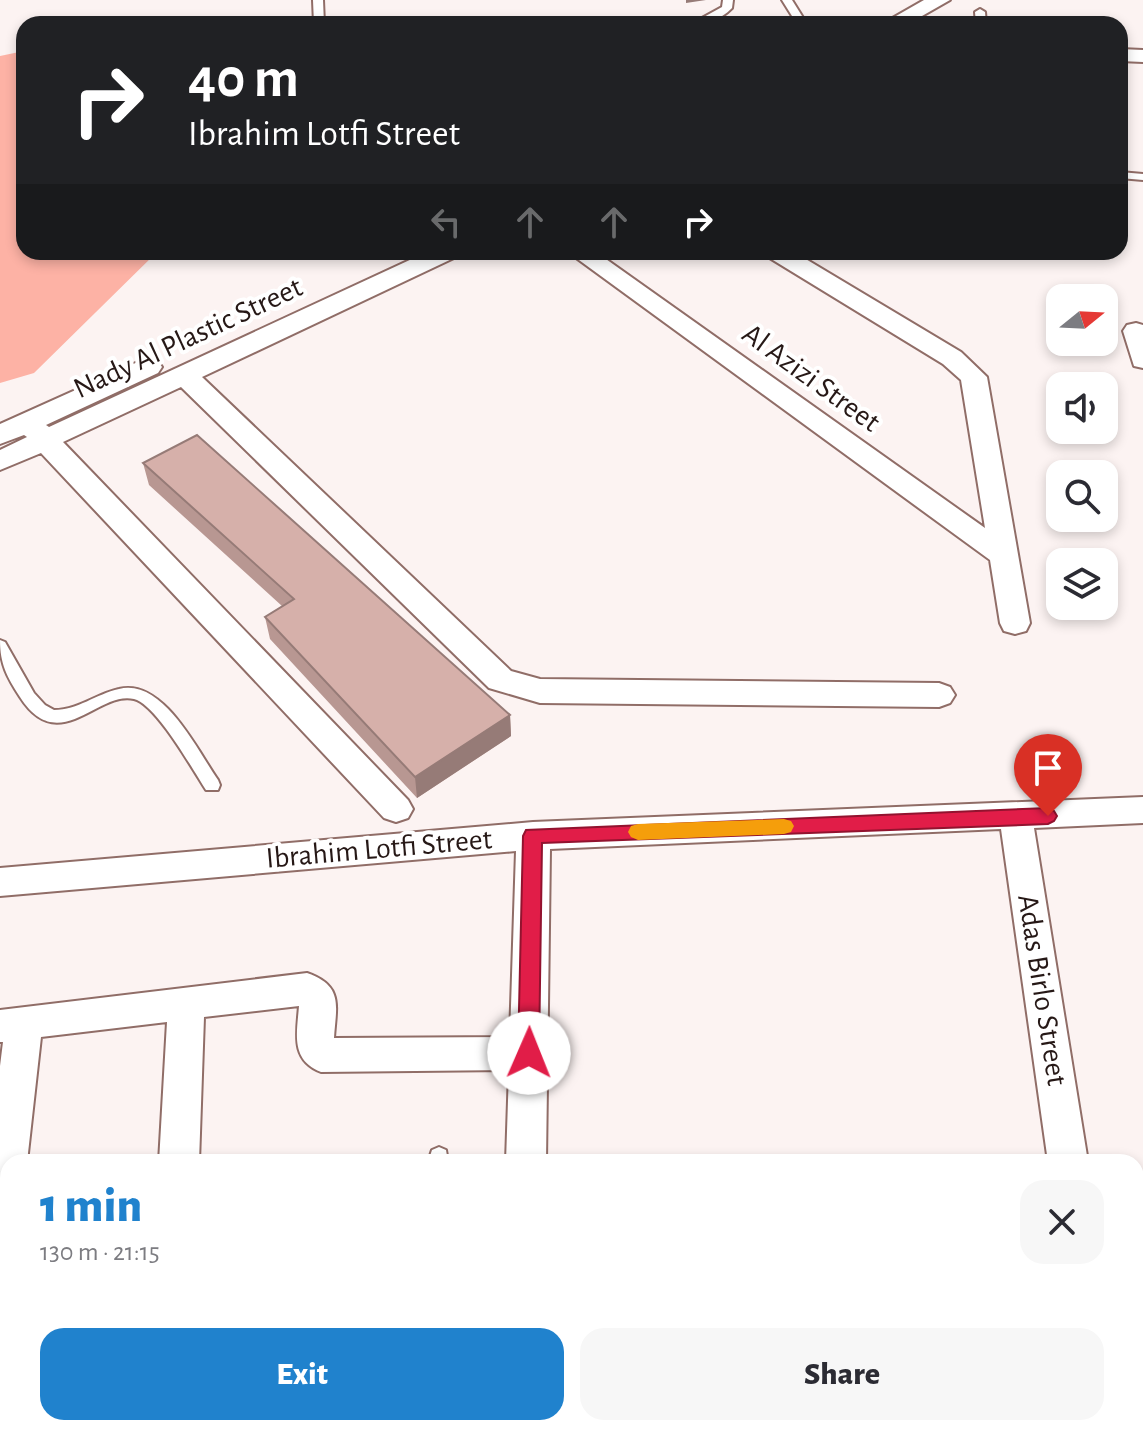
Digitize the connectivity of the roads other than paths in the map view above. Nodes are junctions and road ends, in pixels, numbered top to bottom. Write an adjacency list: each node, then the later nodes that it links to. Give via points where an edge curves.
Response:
1 (728, 0): 5 (lane)
2 (940, 0): 4 (street)
3 (980, 12): 6 (lane)
4 (895, 14)
5 (718, 16)
6 (980, 16)
7 (387, 260): 14 (street, Nady Al Plastic Street)
8 (430, 260): 13 (street, Nady Al Plastic Street)
9 (591, 260): 17 (street, Al Azizi Street)
10 (790, 260): 17 (street, via 974,377)
11 (1136, 331): 12 (street)
12 (1143, 360)
13 (184, 375): 14 (street, Nady Al Plastic Street); 20 (street, via 500,680 540,691)
14 (38, 430): 15 (street, Nady Al Plastic Street); 16 (street, Nady Al Plastic Street); 22 (street)
15 (0, 435)
16 (0, 461)
17 (1004, 556): 18 (street)
18 (1015, 623)
19 (0, 646): 21 (lane, via 44,713 72,714 121,694 150,700)
20 (939, 695)
21 (212, 785)
22 (396, 809)
23 (1143, 810): 24 (street, Ibrahim Lotfi Street)
24 (1016, 818): 25 (street, Ibrahim Lotfi Street); 33 (street, Adas Birlo Street)
25 (533, 836): 26 (street, Ibrahim Lotfi Street); 29 (street)
26 (0, 882)
27 (186, 1004): 28 (street); 29 (street, via 310,990 318,998 315,1047 325,1056); 31 (street)
28 (12, 1025): 30 (street)
29 (529, 1053): 32 (street)
30 (4, 1154)
31 (179, 1154)
32 (526, 1154)
33 (1067, 1154)

